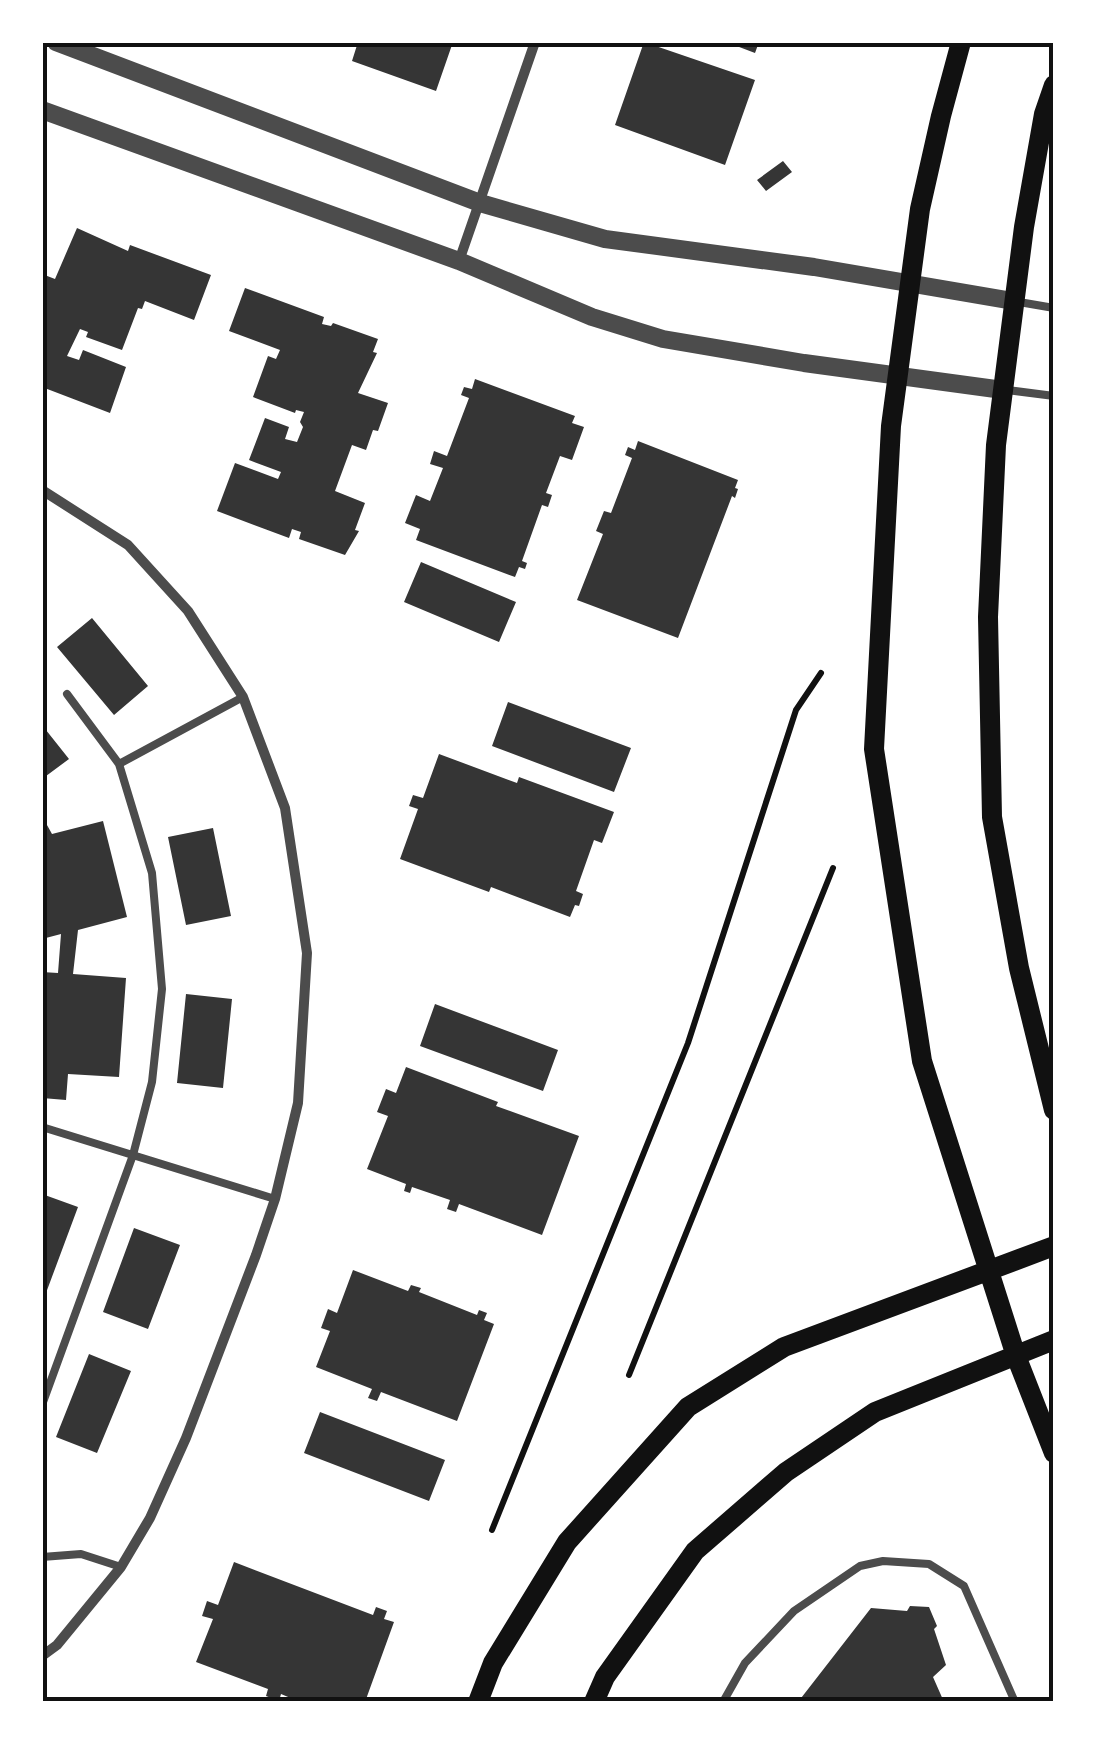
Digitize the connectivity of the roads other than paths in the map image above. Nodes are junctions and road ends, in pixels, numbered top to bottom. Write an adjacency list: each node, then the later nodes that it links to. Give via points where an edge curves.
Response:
1 (56, 42): 6 (street)
2 (535, 42): 6 (street)
3 (962, 42): 8 (main road, via 940,116)
4 (1054, 85): 9 (main road)
5 (42, 110): 7 (street)
6 (480, 203): 7 (street); 8 (street, via 605,239)
7 (460, 261): 11 (street, via 663,339)
8 (910, 283): 9 (street); 11 (main road)
9 (1013, 301): 10 (lane); 12 (main road)
10 (1054, 308)
11 (898, 376): 12 (street); 23 (main road, via 874,748 922,1061)
12 (1003, 390): 13 (lane); 18 (main road, via 988,617 992,817)
13 (1054, 396)
14 (42, 490): 16 (street, via 128,545 188,611)
15 (67, 694): 17 (lane)
16 (243, 697): 17 (lane); 21 (street, via 284,808 307,953 298,1103)
17 (118, 764): 20 (lane, via 152,873 162,990 152,1082)
18 (1054, 1110)
19 (42, 1127): 20 (lane)
20 (133, 1155): 21 (lane); 26 (lane)
21 (275, 1199): 29 (street, via 186,1438)
22 (1054, 1246): 23 (main road)
23 (988, 1270): 25 (main road); 31 (main road, via 784,1347 688,1408 568,1542 493,1664)
24 (1054, 1340): 25 (main road)
25 (1016, 1356): 27 (main road); 32 (main road, via 875,1412 786,1472 694,1550)
26 (42, 1405)
27 (1054, 1454)
28 (42, 1558): 29 (lane, via 81,1554)
29 (122, 1566): 30 (street)
30 (42, 1656)
31 (478, 1702)
32 (594, 1702)
33 (723, 1702): 34 (lane, via 745,1663 794,1611 860,1566 883,1561 929,1564 964,1586)
34 (1015, 1702)

